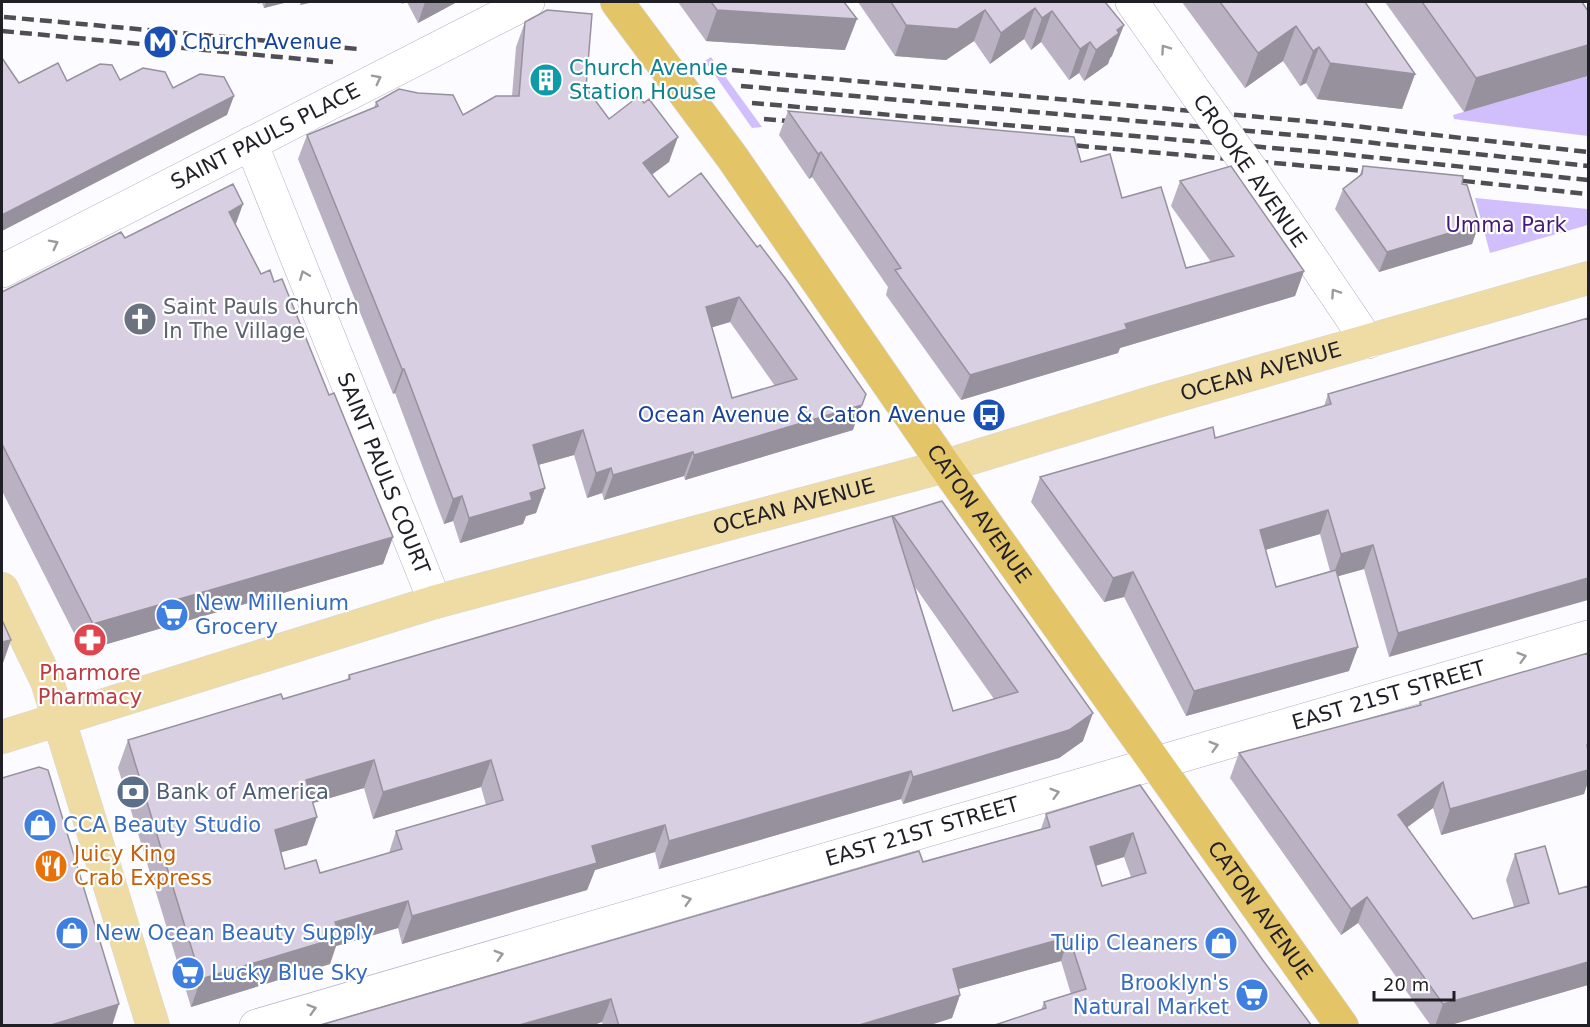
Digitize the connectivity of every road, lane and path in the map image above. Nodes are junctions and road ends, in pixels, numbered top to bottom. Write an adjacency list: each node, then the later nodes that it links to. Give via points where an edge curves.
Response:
1 (528, 2): 4 (street, SAINT PAULS PLACE, one-way to 1)
2 (617, 2): 8 (highway, CATON AVENUE, via 732,157)
3 (1132, 2): 7 (street, CROOKE AVENUE, one-way to 3, bridge)
4 (251, 143): 5 (street, SAINT PAULS PLACE, one-way to 4); 10 (street, SAINT PAULS COURT, one-way to 4)
5 (2, 271)
6 (1588, 279): 7 (main road, OCEAN AVENUE)
7 (1368, 342): 8 (main road, OCEAN AVENUE)
8 (945, 466): 10 (main road, OCEAN AVENUE); 14 (highway, CATON AVENUE)
9 (2, 589): 12 (main road, via 47,681)
10 (435, 602): 12 (main road, OCEAN AVENUE)
11 (1588, 638): 14 (street, EAST 21ST STREET, one-way to 11)
12 (59, 720): 13 (main road, OCEAN AVENUE); 15 (main road)
13 (2, 737)
14 (1158, 763): 16 (street, EAST 21ST STREET, one-way to 14); 17 (highway, CATON AVENUE)
15 (153, 1026)
16 (256, 1026)
17 (1342, 1026)

